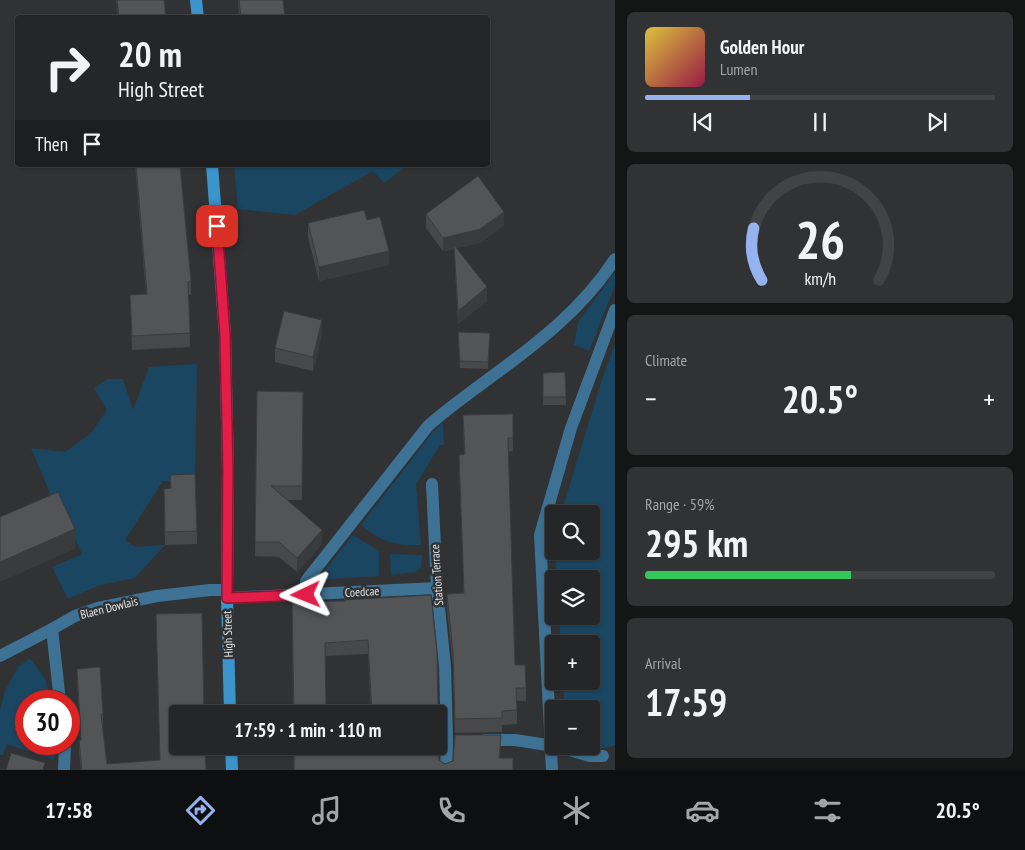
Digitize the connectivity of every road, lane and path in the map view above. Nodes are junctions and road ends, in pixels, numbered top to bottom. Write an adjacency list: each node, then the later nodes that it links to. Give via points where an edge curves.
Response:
1 (196, 0): 2 (street)
2 (198, 15)
3 (212, 167): 8 (street, High Street, via 225,335)
4 (615, 260): 9 (street, via 602,280 551,332 428,426 306,581)
5 (615, 310): 13 (street, via 571,428 540,535)
6 (432, 484): 7 (street, Station Terrace)
7 (437, 588): 9 (street, Coedcae); 24 (street, Station Terrace, via 452,741)
8 (227, 594): 9 (street, Coedcae); 10 (street, Blaen Dowlais, via 210,590 157,596 98,608); 14 (street, High Street)
9 (306, 595)
10 (52, 629): 11 (street, Blaen Dowlais); 12 (street)
11 (0, 656)
12 (59, 690)
13 (550, 700)
14 (230, 705)
15 (476, 740): 16 (street, via 514,740)
16 (545, 745)
17 (65, 755): 22 (street)
18 (231, 755): 23 (street)
19 (553, 755): 25 (street)
20 (586, 755): 21 (street)
21 (603, 756)
22 (64, 770)
23 (232, 770)
24 (446, 770)
25 (552, 770)

